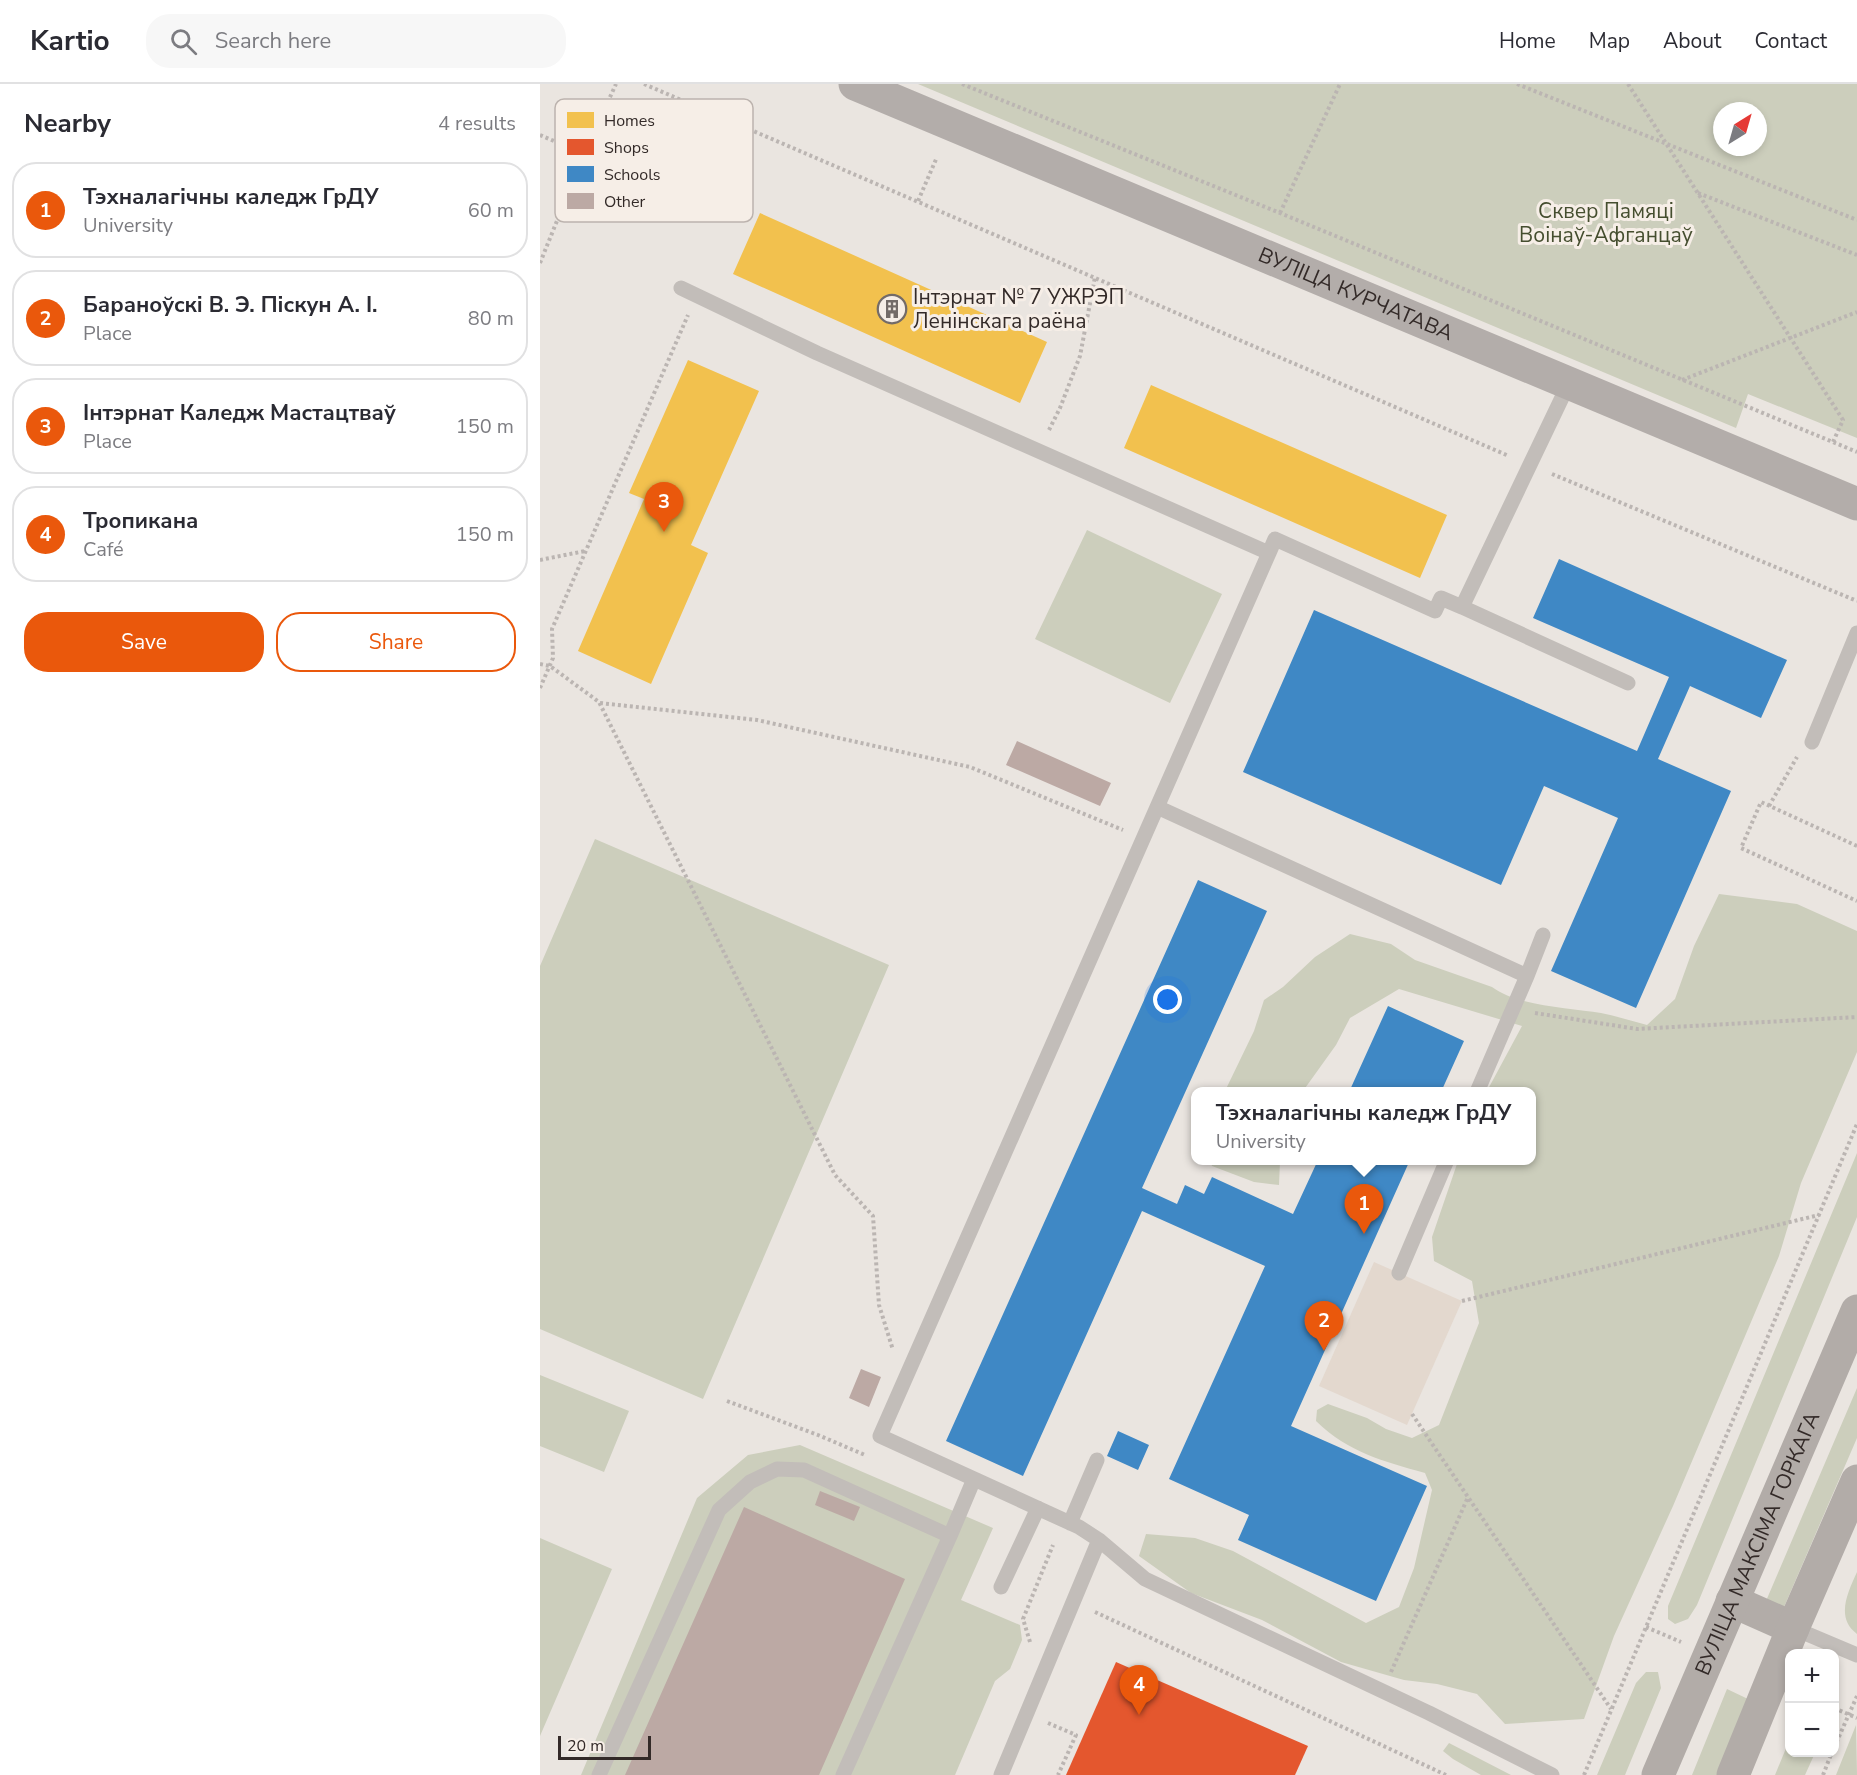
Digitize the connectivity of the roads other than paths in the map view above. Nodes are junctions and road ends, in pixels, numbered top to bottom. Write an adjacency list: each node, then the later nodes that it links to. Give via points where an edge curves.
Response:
1 (855, 84): 3 (main road, ВУЛІЦА КУРЧАТАВА)
2 (681, 288): 5 (lane, via 817,353)
3 (1569, 383): 4 (main road, ВУЛІЦА КУРЧАТАВА); 6 (lane)
4 (1857, 504)
5 (1269, 553): 6 (lane, via 1275,538 1435,611 1441,598); 10 (lane)
6 (1462, 607): 8 (lane)
7 (1857, 633): 9 (lane)
8 (1628, 683)
9 (1812, 742)
10 (1157, 807): 12 (lane); 18 (lane, via 880,1436)
11 (1543, 935): 12 (lane)
12 (1527, 976): 13 (lane)
13 (1479, 1087)
14 (1445, 1165): 15 (lane)
15 (1399, 1273)
16 (1857, 1311): 25 (main road, ВУЛІЦА МАКСІМА ГОРКАГА)
17 (1097, 1460): 21 (lane)
18 (974, 1479): 20 (lane); 22 (lane)
19 (1857, 1481): 26 (main road)
20 (1038, 1508): 21 (lane); 24 (lane)
21 (1070, 1523): 23 (lane)
22 (950, 1536): 28 (lane, via 804,1470 777,1469 750,1482 719,1510); 29 (lane)
23 (1099, 1540): 30 (lane); 31 (lane, via 1145,1580)
24 (1001, 1587)
25 (1732, 1601): 26 (main road); 32 (main road, ВУЛІЦА МАКСІМА ГОРКАГА)
26 (1793, 1628): 27 (lane); 33 (main road)
27 (1857, 1655)
28 (599, 1775)
29 (843, 1775)
30 (1001, 1775)
31 (1552, 1775)
32 (1658, 1775)
33 (1733, 1775)

